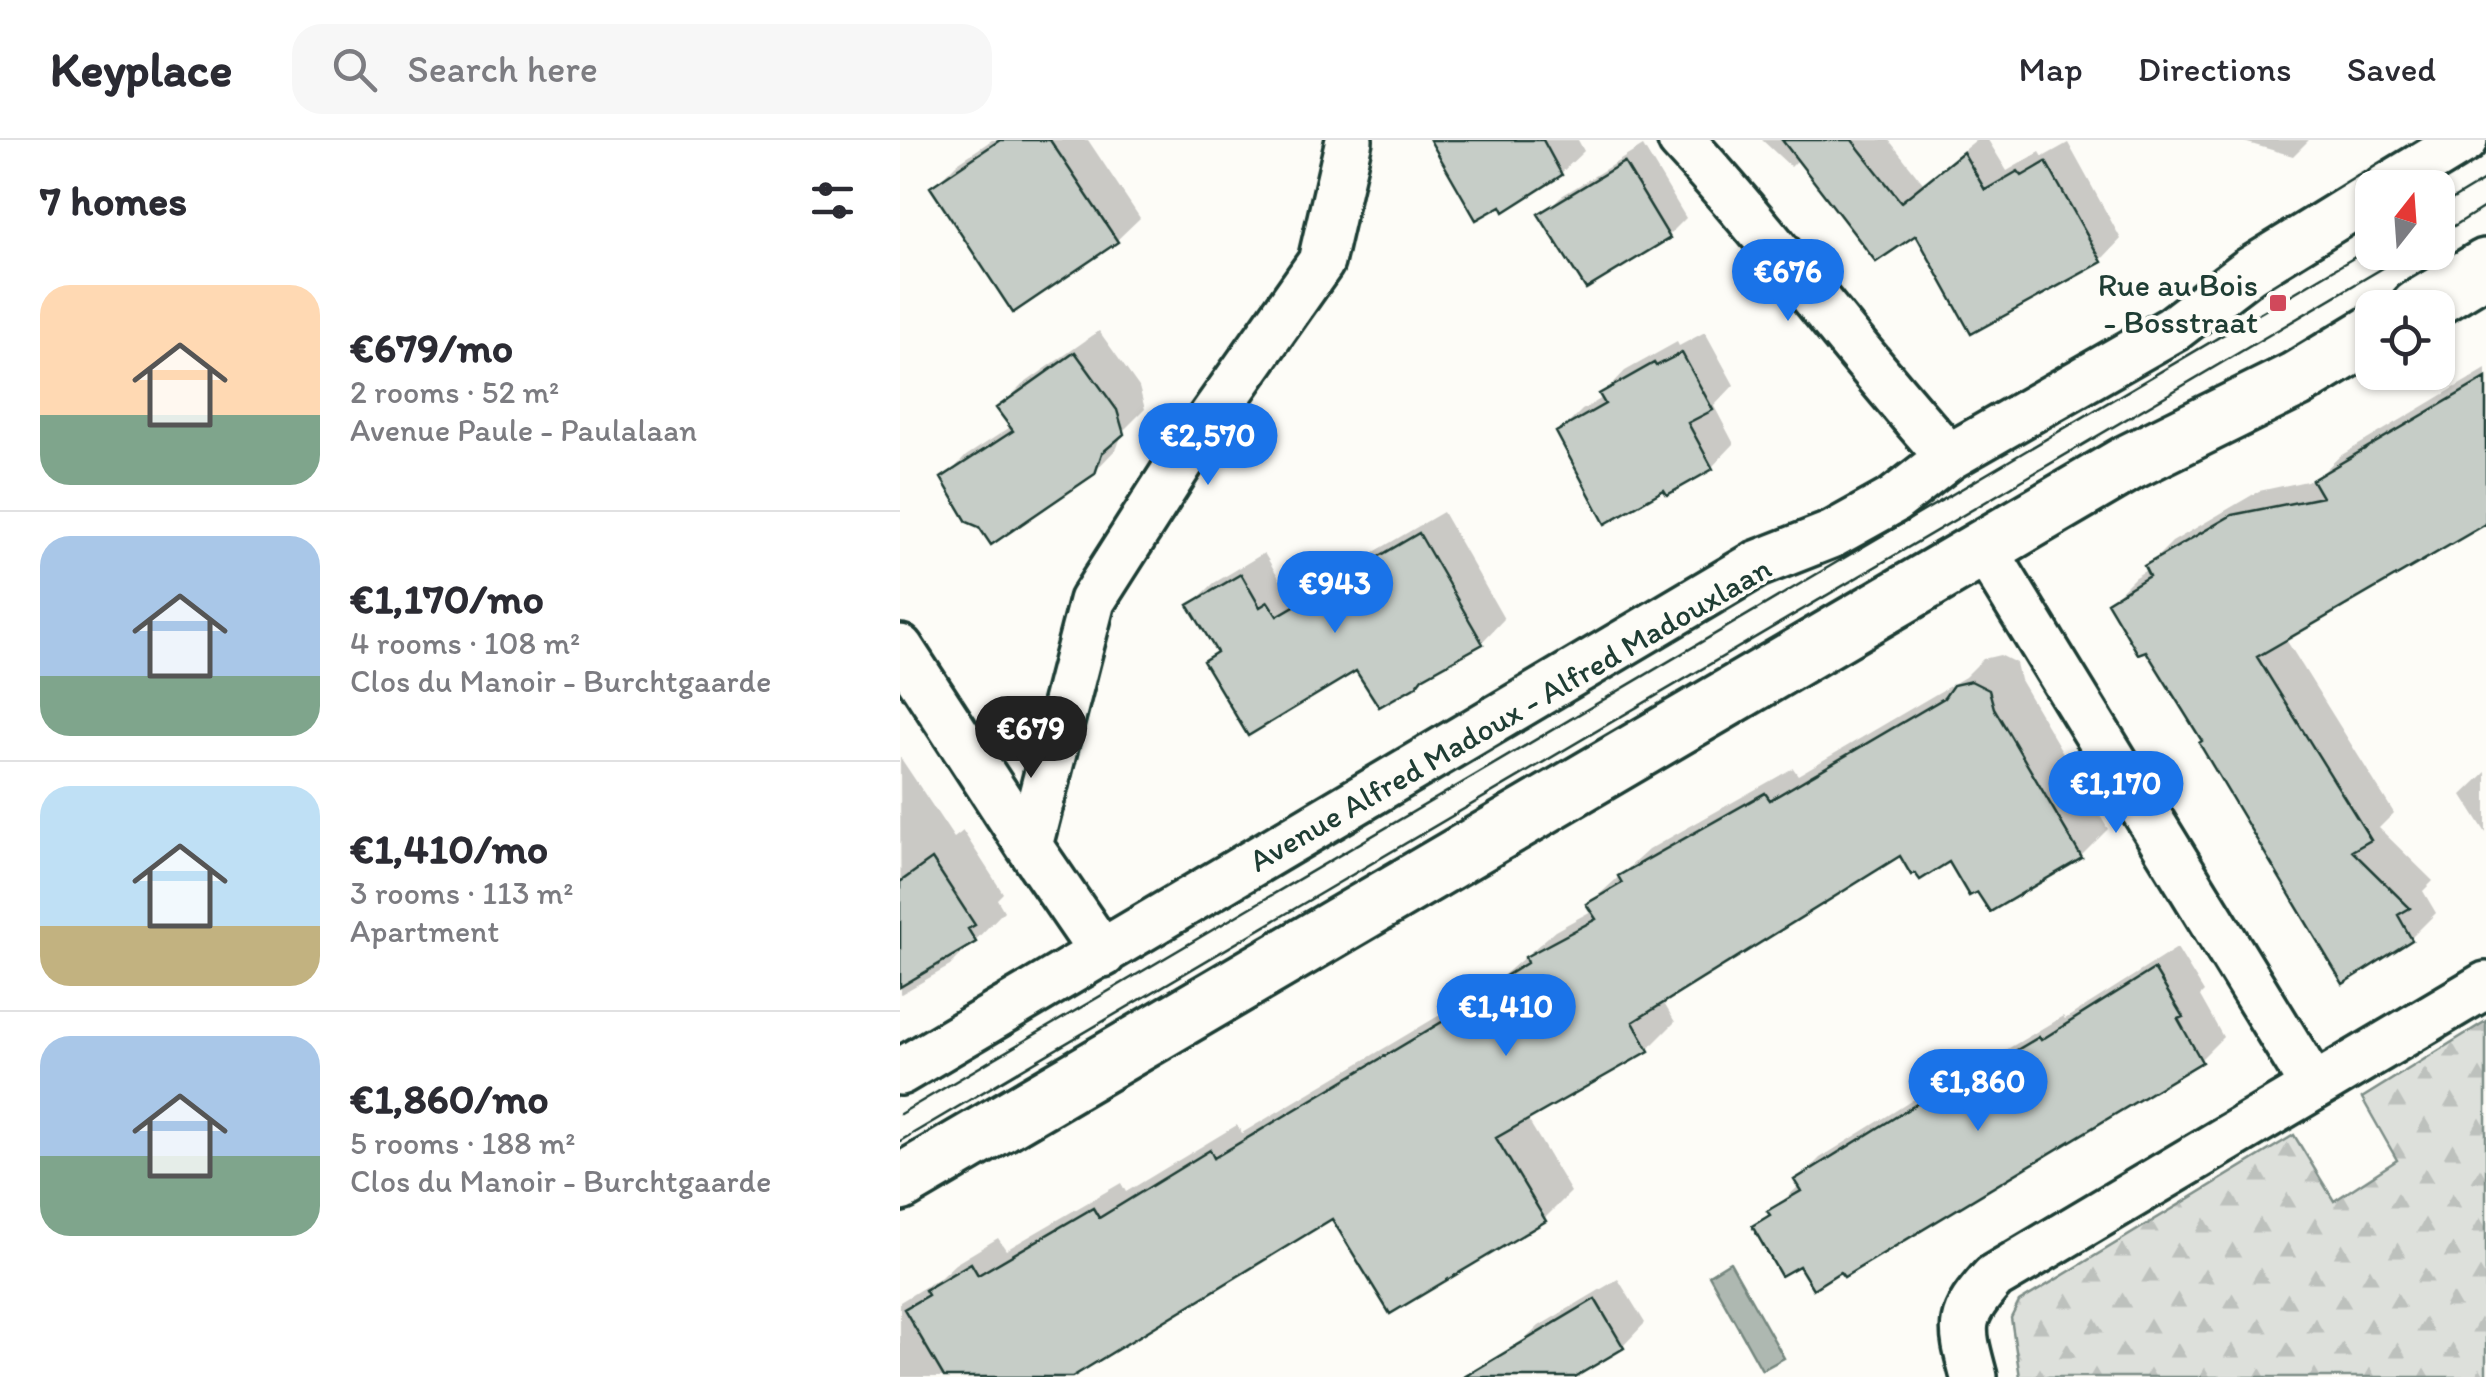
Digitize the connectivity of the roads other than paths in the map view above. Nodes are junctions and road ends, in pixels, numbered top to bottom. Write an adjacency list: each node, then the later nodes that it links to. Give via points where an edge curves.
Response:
1 (1349, 140): 12 (street, via 1321,262 1092,600)
2 (1681, 140): 9 (street)
3 (2464, 140): 4 (street)
4 (2415, 170)
5 (2355, 205): 9 (street, Avenue Alfred Madoux - Alfred Madouxlaan, via 2249,270 2173,329)
6 (2486, 267): 7 (street)
7 (2448, 290)
8 (2355, 344): 10 (street)
9 (1950, 457): 13 (street, Avenue Alfred Madoux - Alfred Madouxlaan, via 1894,500 1834,534 1757,564)
10 (1983, 547): 16 (street); 17 (street)
11 (900, 648): 12 (street)
12 (1029, 846): 13 (street)
13 (1103, 954): 15 (street, Avenue Alfred Madoux - Alfred Madouxlaan)
14 (2486, 985): 16 (street)
15 (900, 1072)
16 (2314, 1086): 18 (street, via 1994,1277 1970,1304 1962,1332)
17 (900, 1183)
18 (1974, 1377)

